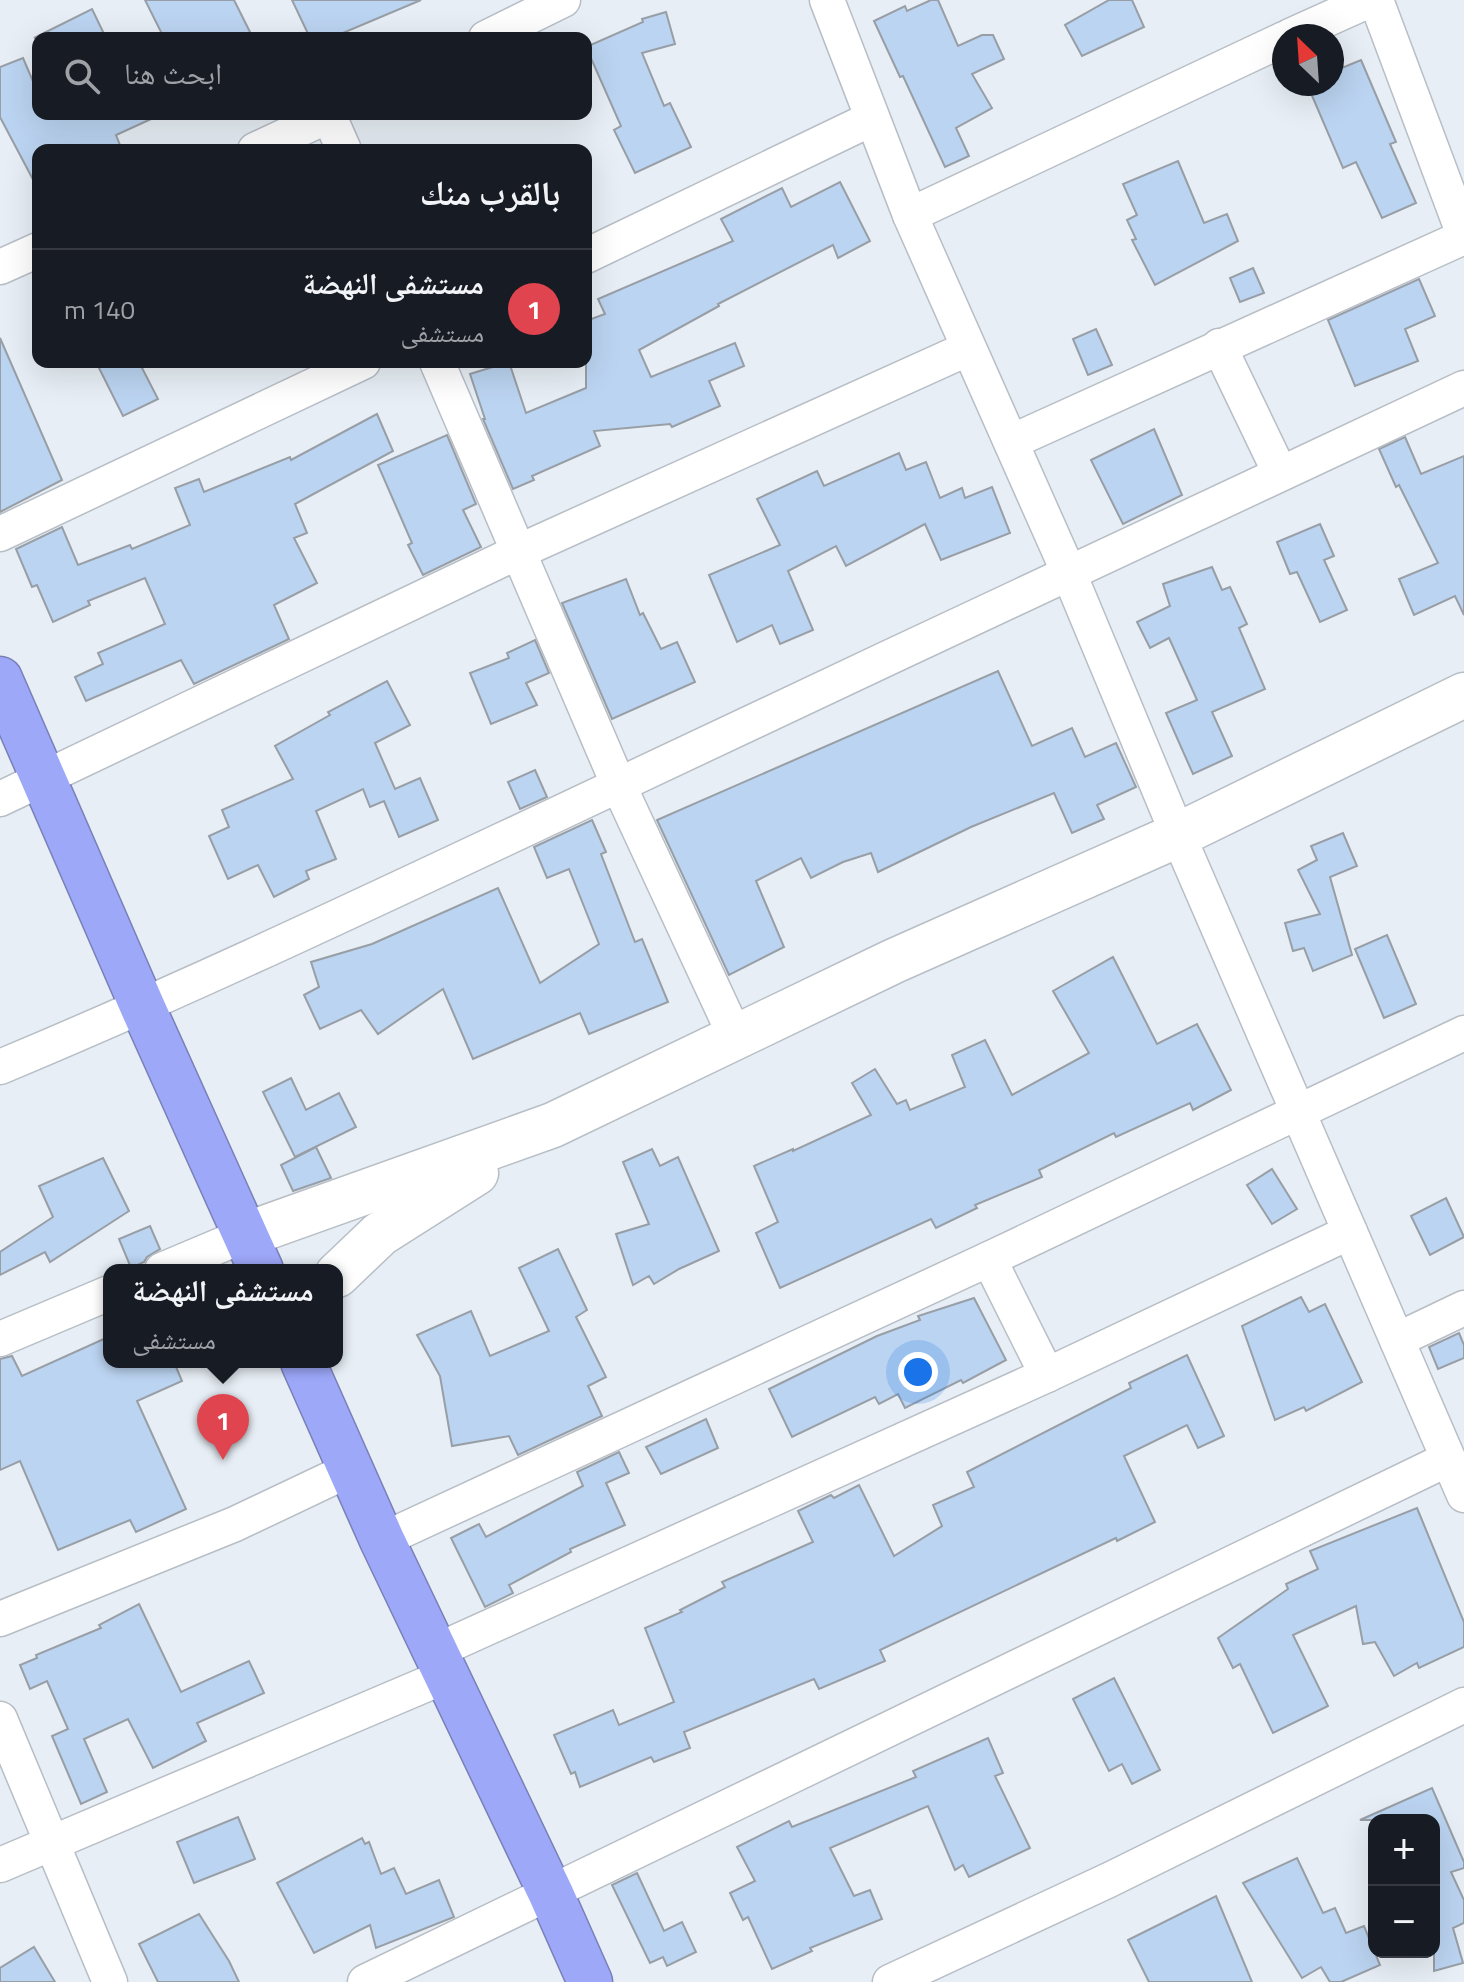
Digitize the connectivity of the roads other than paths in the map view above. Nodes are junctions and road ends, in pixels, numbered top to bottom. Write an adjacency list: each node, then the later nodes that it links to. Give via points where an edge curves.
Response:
1 (563, 0): 5 (street)
2 (827, 0): 7 (street)
3 (1373, 0): 4 (street); 13 (street)
4 (1318, 24)
5 (498, 32)
6 (1272, 45): 12 (street)
7 (871, 119): 12 (street); 15 (street)
8 (320, 120): 10 (street)
9 (333, 120): 11 (street)
10 (268, 144)
11 (342, 144)
12 (910, 215): 18 (street)
13 (1464, 236): 17 (street)
14 (32, 253): 16 (street)
15 (592, 253)
16 (0, 267)
17 (1219, 346): 22 (street); 23 (street)
18 (967, 349): 22 (street); 25 (street)
19 (350, 368): 24 (street)
20 (440, 368): 25 (street)
21 (1464, 388): 23 (street)
22 (1011, 442): 26 (street)
23 (1280, 473): 26 (street)
24 (0, 534)
25 (520, 551): 29 (street); 30 (street)
26 (1068, 571): 30 (street); 32 (street)
27 (0, 679): 29 (highway)
28 (1464, 695): 32 (street)
29 (43, 778): 31 (street); 33 (highway)
30 (619, 786): 33 (street); 35 (street)
31 (0, 799)
32 (1178, 835): 35 (street, via 894,961); 37 (street)
33 (143, 1008): 36 (street); 40 (highway)
34 (1464, 1033): 37 (street)
35 (736, 1038): 38 (street)
36 (0, 1067)
37 (1298, 1111): 39 (street); 41 (street)
38 (553, 1125): 40 (street); 43 (street, via 380,1234)
39 (1350, 1232): 47 (street); 49 (street)
40 (253, 1253): 42 (street)
41 (989, 1259): 49 (street); 53 (street)
42 (194, 1264)
43 (343, 1269)
44 (103, 1296): 46 (street)
45 (1464, 1308): 47 (street)
46 (0, 1339)
47 (1397, 1340): 50 (street)
48 (306, 1368): 51 (highway)
49 (1047, 1375): 55 (street)
50 (1448, 1459): 52 (street); 60 (street)
51 (351, 1469): 53 (highway); 54 (street, via 235,1524)
52 (1464, 1495)
53 (382, 1540): 55 (highway)
54 (0, 1619)
55 (442, 1663): 58 (street); 60 (highway)
56 (1464, 1705): 64 (street)
57 (0, 1719): 58 (street)
58 (52, 1842): 59 (street); 61 (street)
59 (0, 1865)
60 (551, 1894): 62 (street); 63 (highway)
61 (110, 1982)
62 (365, 1982)
63 (590, 1982)
64 (890, 1982)

